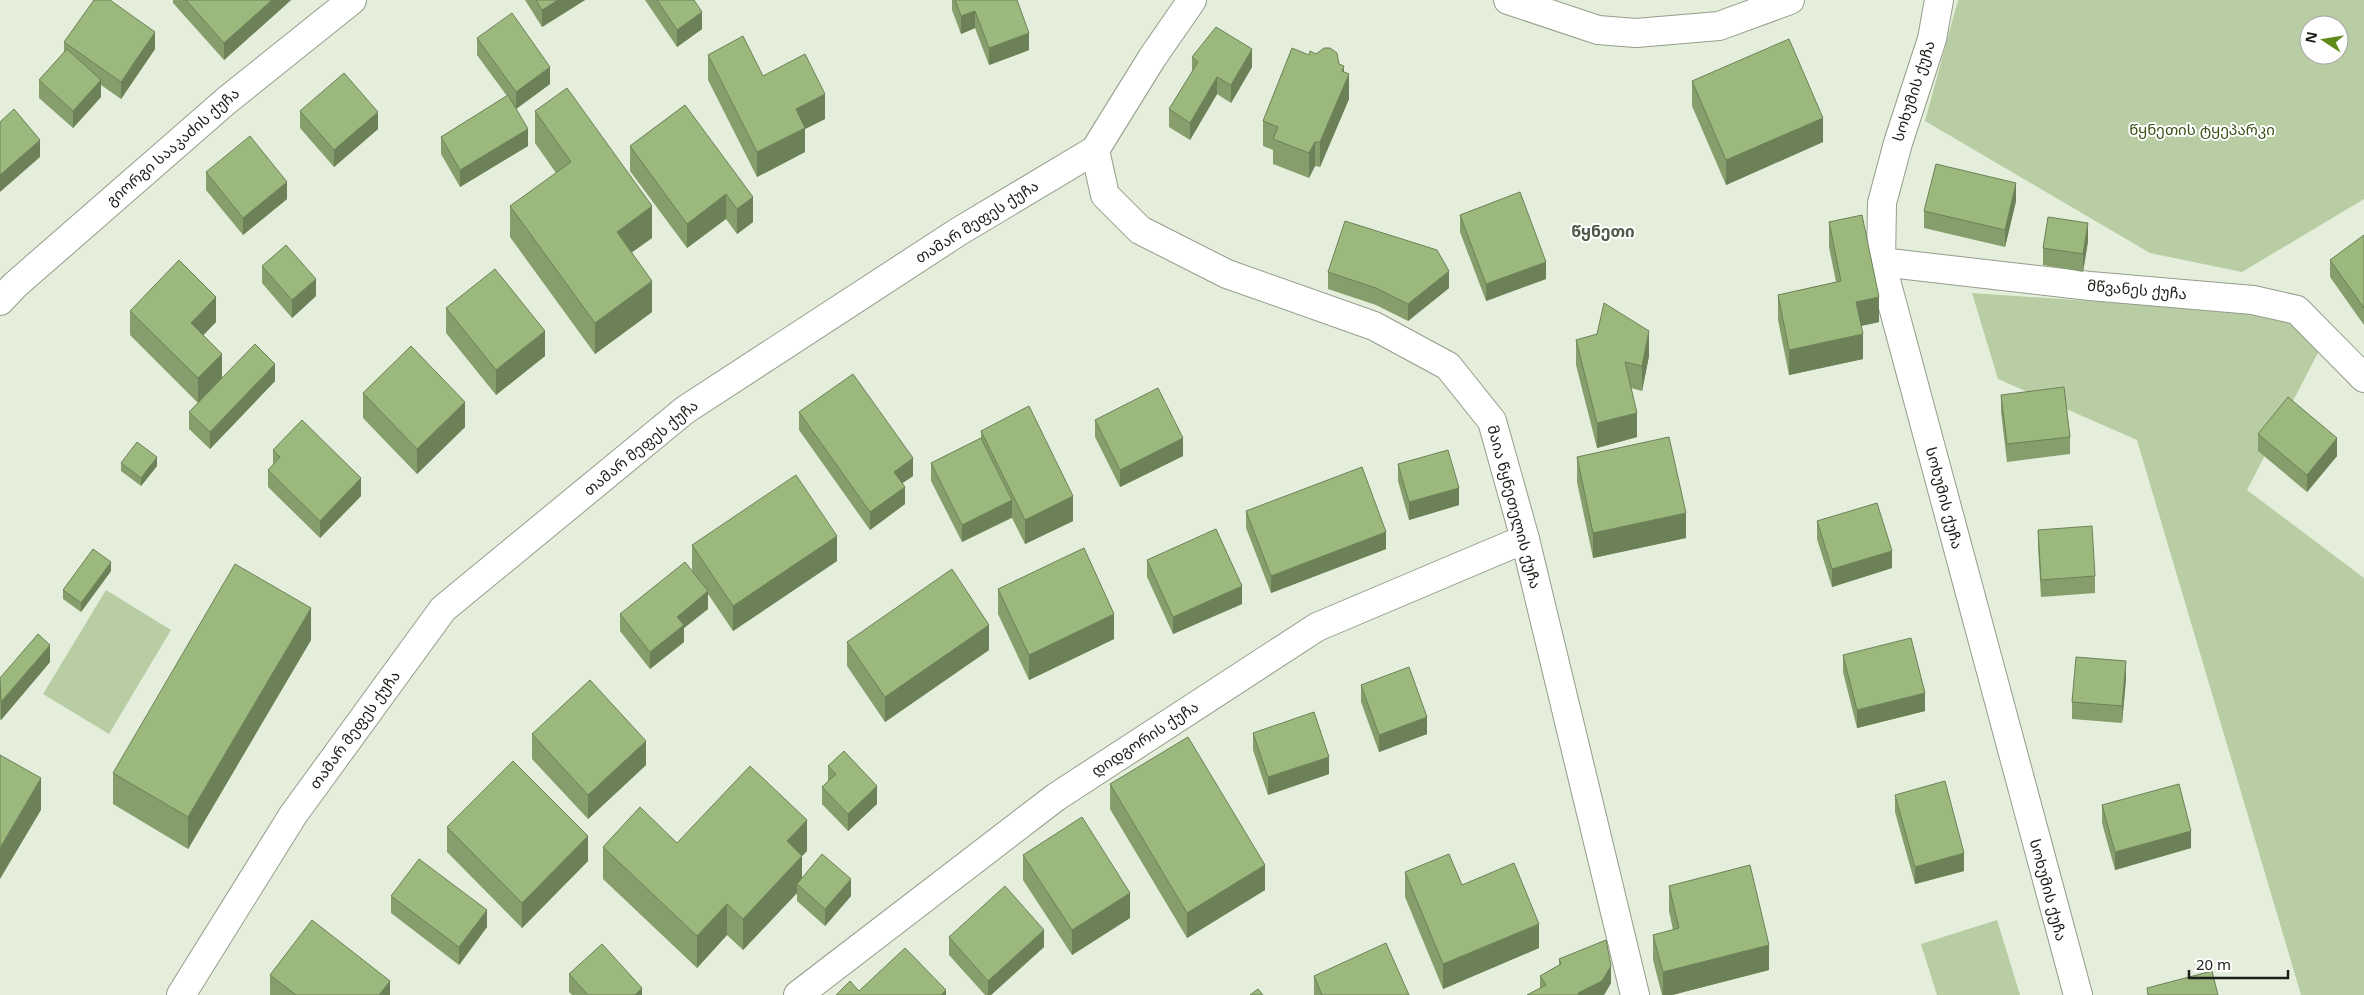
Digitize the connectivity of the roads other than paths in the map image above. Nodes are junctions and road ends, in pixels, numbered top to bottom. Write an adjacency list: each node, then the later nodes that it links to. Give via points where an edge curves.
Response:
1 (352, 0): 8 (street, გიორგი სააკაძის ქუჩა, via 226,101)
2 (1192, 0): 6 (street, თამარ მეფეს ქუჩა)
3 (1508, 0): 4 (street, via 1598,30 1636,33 1719,26)
4 (1790, 0)
5 (1939, 0): 7 (street, სოხუმის ქუჩა, via 1932,39 1882,203)
6 (1095, 150): 10 (street, მაია წყნეთელის ქუჩა, via 1106,195 1140,230 1227,274 1374,326 1448,366 1492,421); 11 (street, თამარ მეფეს ქუჩა, via 958,232 685,410 442,609 293,815)
7 (1881, 262): 9 (street, მწვანეს ქუჩა, via 2090,286 2253,300 2297,310); 14 (street, სოხუმის ქუჩა)
8 (0, 301)
9 (2364, 378)
10 (1525, 539): 12 (street, დიდგორის ქუჩა, via 1317,627 1056,797); 13 (street, მაია წყნეთელის ქუჩა)
11 (181, 995)
12 (798, 995)
13 (1635, 995)
14 (2078, 995)

